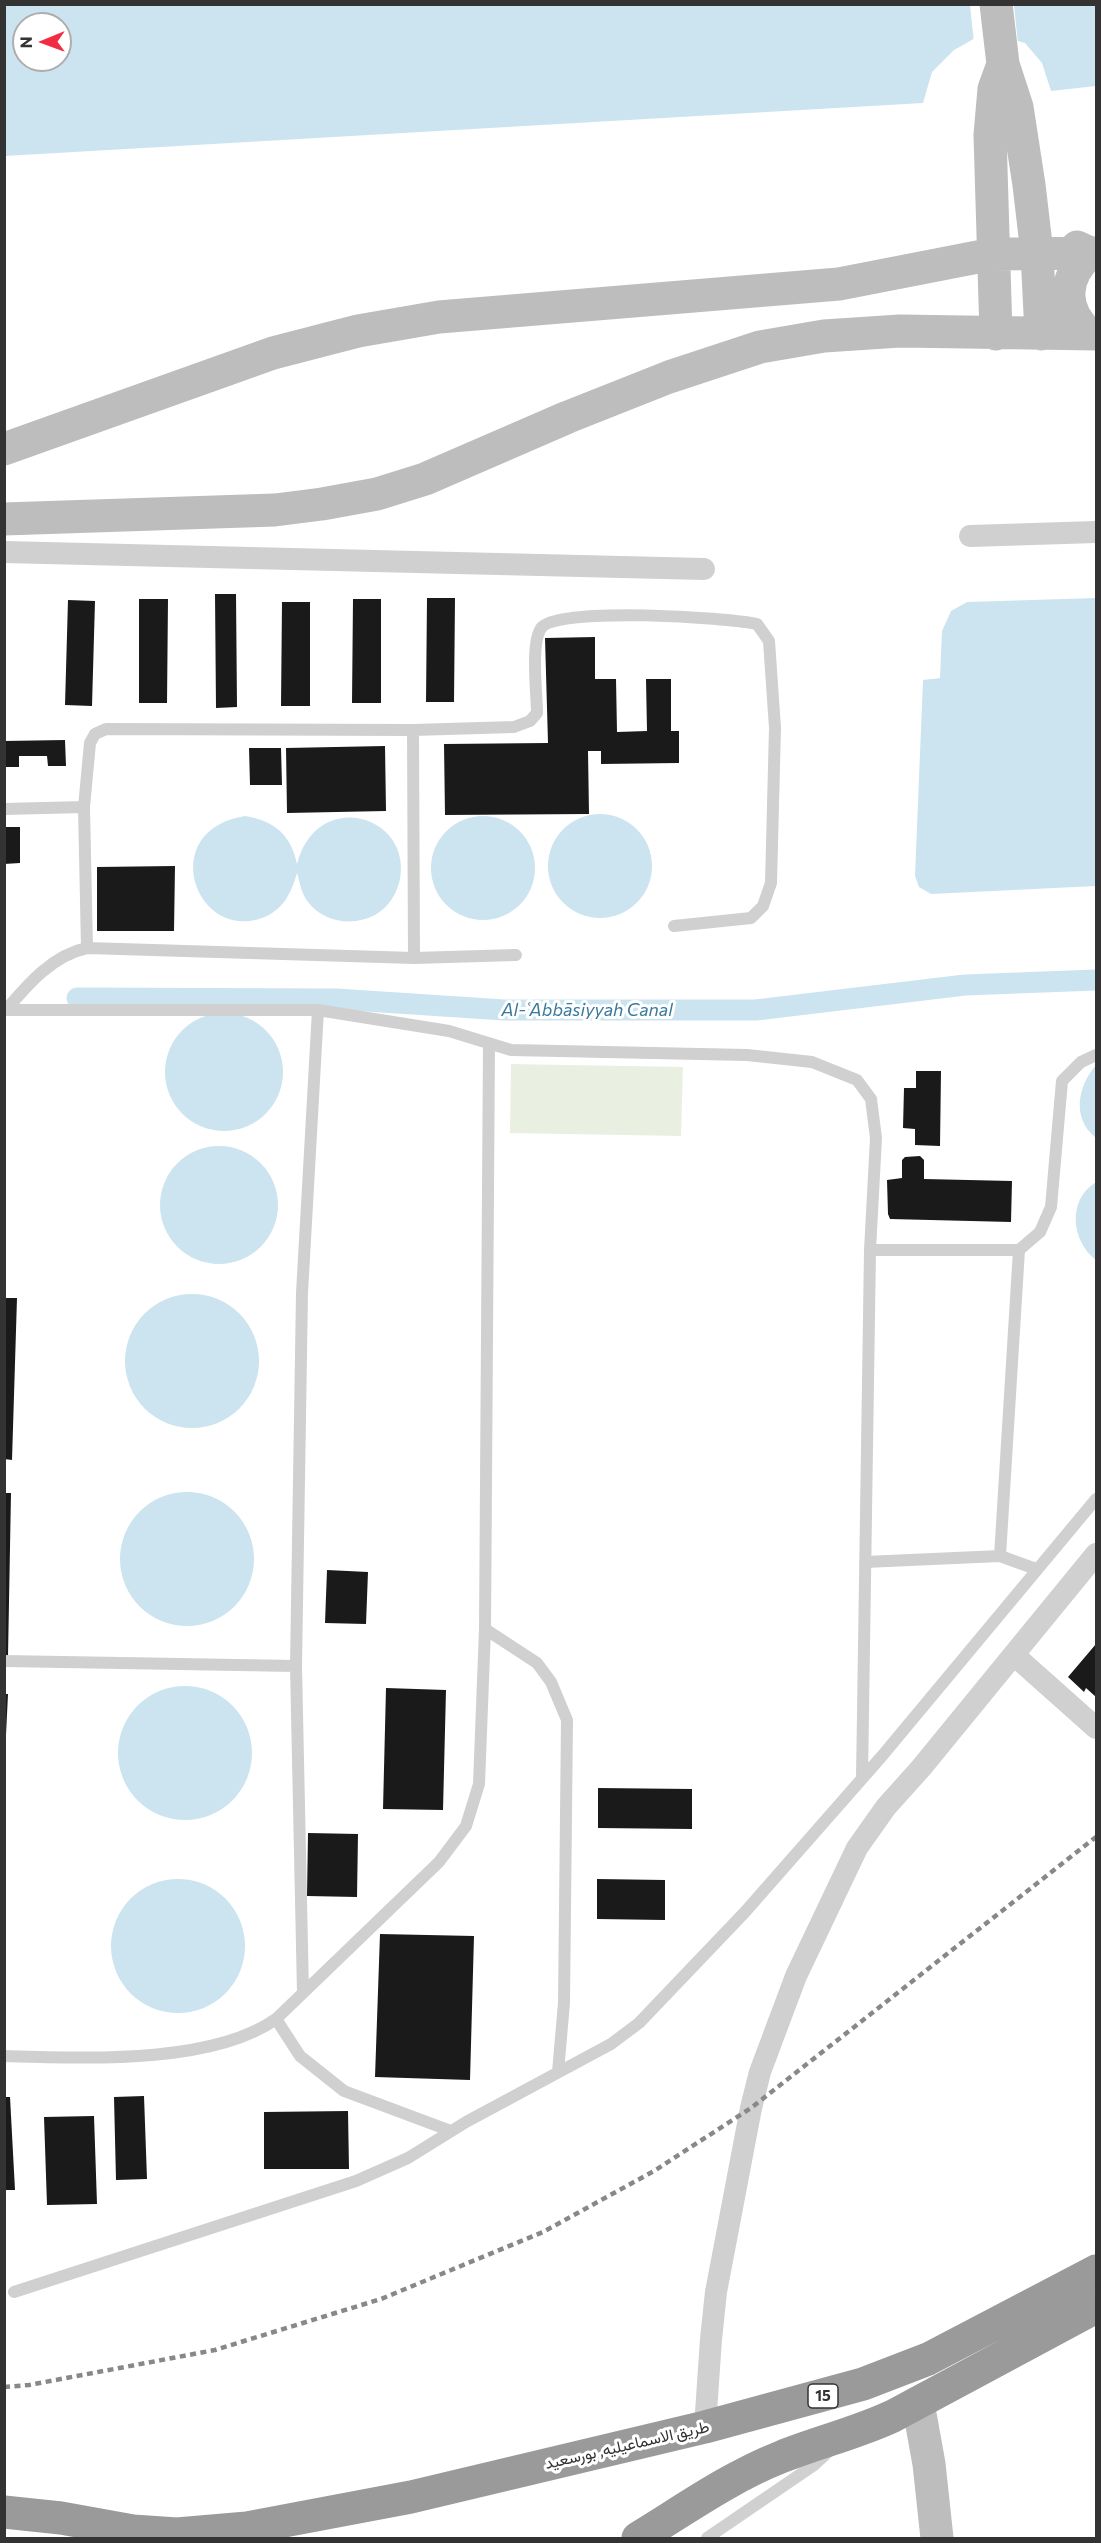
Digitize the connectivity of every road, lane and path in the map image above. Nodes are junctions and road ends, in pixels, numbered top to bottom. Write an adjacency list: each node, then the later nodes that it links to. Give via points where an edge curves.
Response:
1 (996, 4): 2 (main road)
2 (1001, 51): 3 (main road, via 1017,107); 6 (main road, via 991,127)
3 (1029, 185): 4 (main road); 5 (main road, via 1036,208 1049,228 1067,243)
4 (1037, 253): 5 (main road); 6 (main road); 8 (main road)
5 (1094, 253): 9 (main road, via 1074,271 1069,293 1074,316)
6 (993, 254): 7 (main road); 10 (main road, via 839,284 439,317 358,331 273,353)
7 (996, 334): 8 (main road); 11 (main road, via 858,332 760,347 669,377 425,479 377,494 275,510)
8 (1041, 334): 9 (main road)
9 (1093, 334)
10 (4, 449)
11 (4, 519)
12 (1096, 532): 13 (street)
13 (970, 536)
14 (4, 552): 15 (street)
15 (704, 569)
16 (413, 730): 17 (lane, via 106,729 95,734 90,743); 19 (lane, via 514,727 530,721 537,713 535,645 542,628 554,620 630,614 757,624 769,641 775,728 771,883 763,906 751,918); 22 (lane)
17 (84, 807): 18 (lane); 20 (lane)
18 (4, 809)
19 (674, 926)
20 (87, 948): 22 (lane); 23 (lane, via 70,951 53,963)
21 (516, 955): 22 (lane)
22 (414, 958)
23 (5, 1010): 24 (lane)
24 (318, 1010): 25 (lane, via 449,1031); 37 (lane, via 302,1293)
25 (489, 1043): 27 (lane, via 511,1050 544,1052 747,1055 812,1062 857,1080 871,1099 876,1138); 34 (lane)
26 (1096, 1054): 28 (lane, via 1081,1062 1062,1081 1051,1207 1040,1232)
27 (870, 1250): 28 (lane); 32 (lane)
28 (1019, 1250): 31 (lane)
29 (1096, 1499): 33 (lane)
30 (1096, 1554): 35 (street)
31 (1000, 1556): 32 (lane); 33 (lane)
32 (865, 1562): 39 (lane)
33 (1036, 1569): 39 (lane)
34 (485, 1629): 40 (lane, via 479,1784 466,1826 440,1862); 43 (lane, via 537,1663 551,1682 567,1720 564,2003)
35 (1014, 1655): 38 (street); 49 (street, via 886,1807 857,1848 776,2024 760,2072 726,2237 711,2339)
36 (4, 1661): 37 (lane)
37 (296, 1666): 40 (lane)
38 (1096, 1728)
39 (862, 1778): 43 (lane, via 745,1912 639,2023 611,2044)
40 (303, 1992): 41 (lane)
41 (276, 2019): 42 (lane, via 259,2031 213,2047 166,2054); 44 (lane, via 300,2056 344,2091)
42 (4, 2056)
43 (558, 2072): 44 (lane)
44 (451, 2131): 46 (lane, via 408,2158 356,2181)
45 (1096, 2271): 49 (highway, طريق الاسماعيليه, بورسعيد / 15, via 896,2372)
46 (14, 2292)
47 (1096, 2307): 48 (highway)
48 (918, 2403): 50 (highway); 56 (main road)
49 (705, 2427): 51 (highway, طريق الاسماعيليه, بورسعيد / 15, via 411,2497 247,2528 177,2534)
50 (842, 2437): 54 (highway, via 750,2471); 55 (lane, via 814,2465)
51 (4, 2512)
52 (4, 2534): 53 (highway)
53 (49, 2538)
54 (638, 2538)
55 (707, 2538)
56 (937, 2538)

